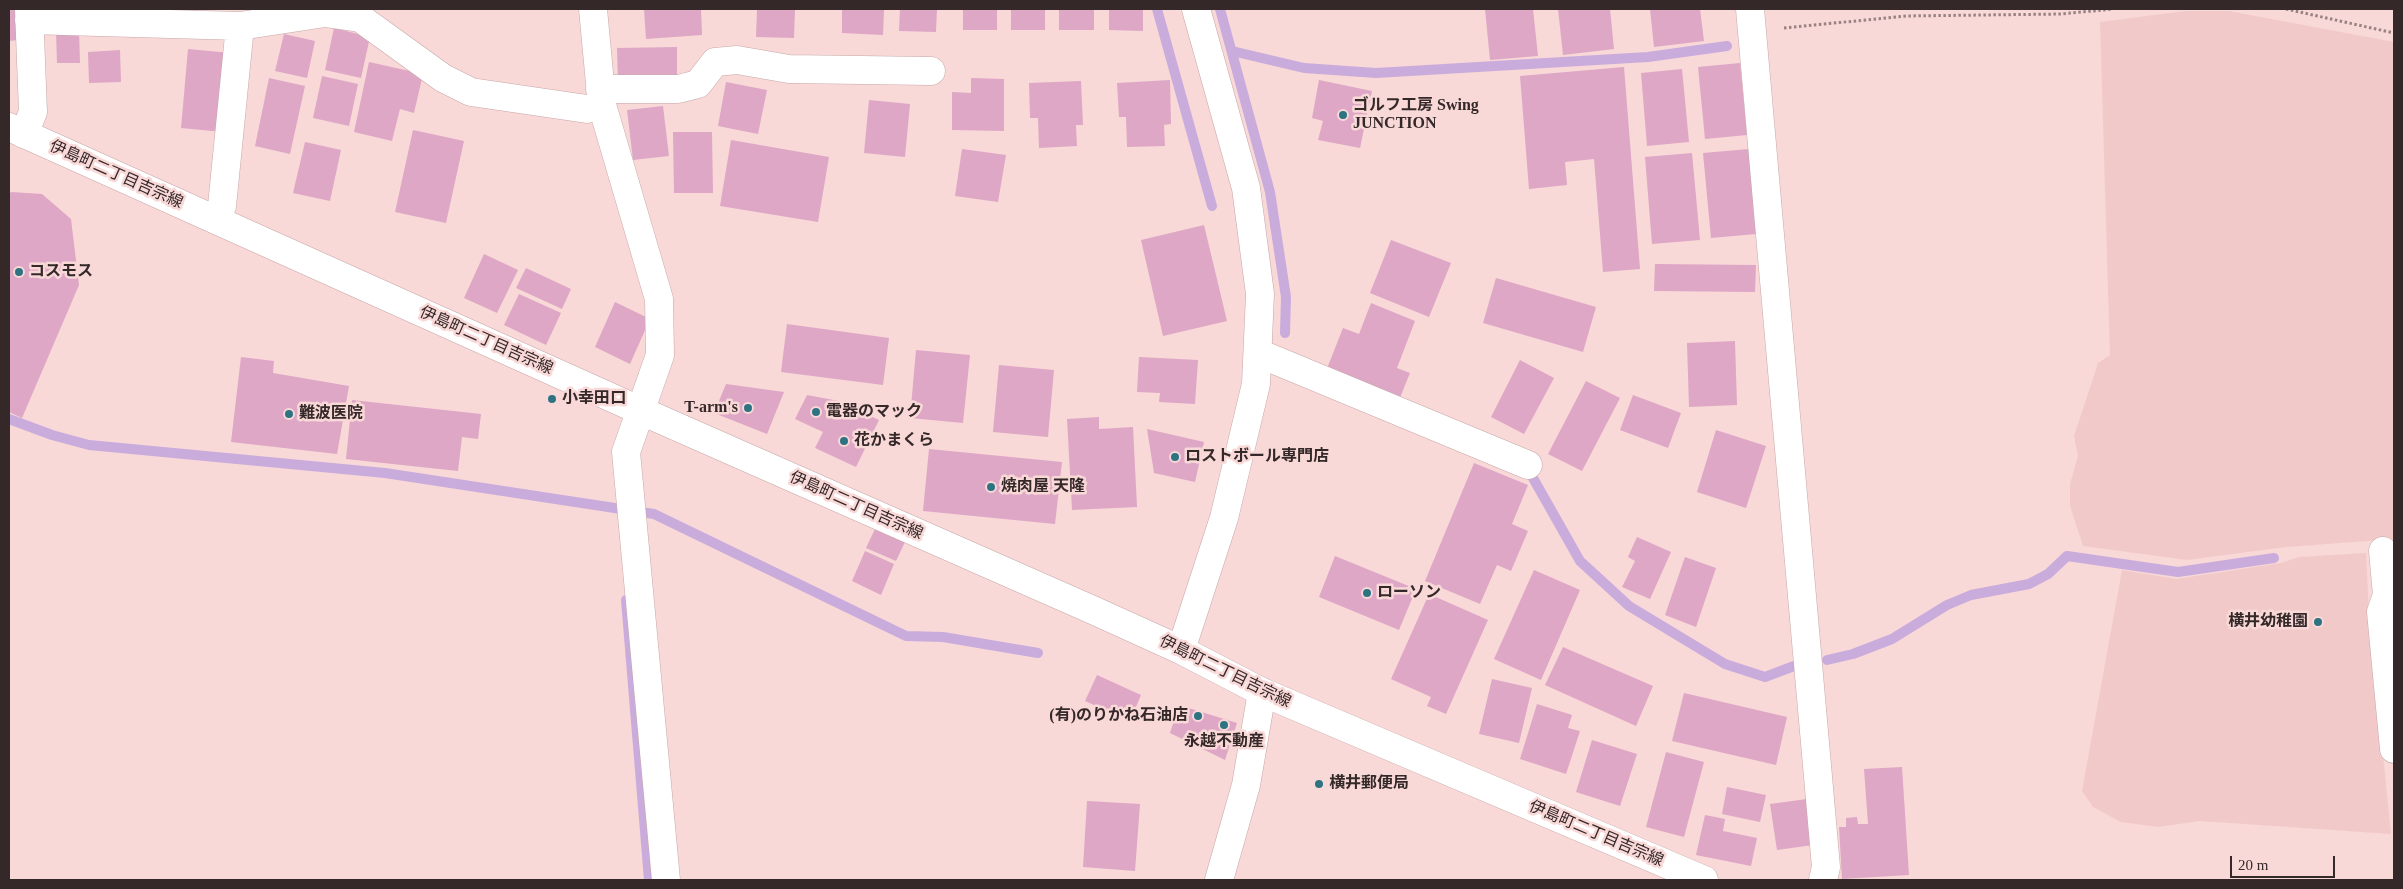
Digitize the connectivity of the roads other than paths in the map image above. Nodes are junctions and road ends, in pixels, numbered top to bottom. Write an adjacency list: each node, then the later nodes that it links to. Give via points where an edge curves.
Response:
1 (593, 9): 7 (street)
2 (1196, 9): 10 (street, via 1246,188 1260,294)
3 (29, 14): 5 (street); 8 (street, via 33,112)
4 (1750, 20): 20 (street, via 1826,867)
5 (240, 26): 7 (street, via 325,13 360,18 443,78 471,92); 9 (street, via 222,206)
6 (931, 71): 7 (street, via 789,69 737,60 714,62 698,84)
7 (596, 103): 11 (street, via 659,299 660,355)
8 (17, 130): 9 (street, 伊島町二丁目吉宗線)
9 (216, 220): 11 (street, 伊島町二丁目吉宗線)
10 (1258, 353): 12 (street); 14 (street, via 1256,384 1224,518)
11 (639, 410): 14 (street, 伊島町二丁目吉宗線); 17 (street, via 626,452)
12 (1528, 465)
13 (2384, 551): 16 (street, via 2386,595 2381,612)
14 (1180, 650): 15 (street, 伊島町二丁目吉宗線)
15 (1262, 692): 18 (street, via 1246,785); 19 (street, 伊島町二丁目吉宗線)
16 (2394, 749)
17 (666, 880)
18 (1219, 880)
19 (1704, 880)
20 (1823, 880)

